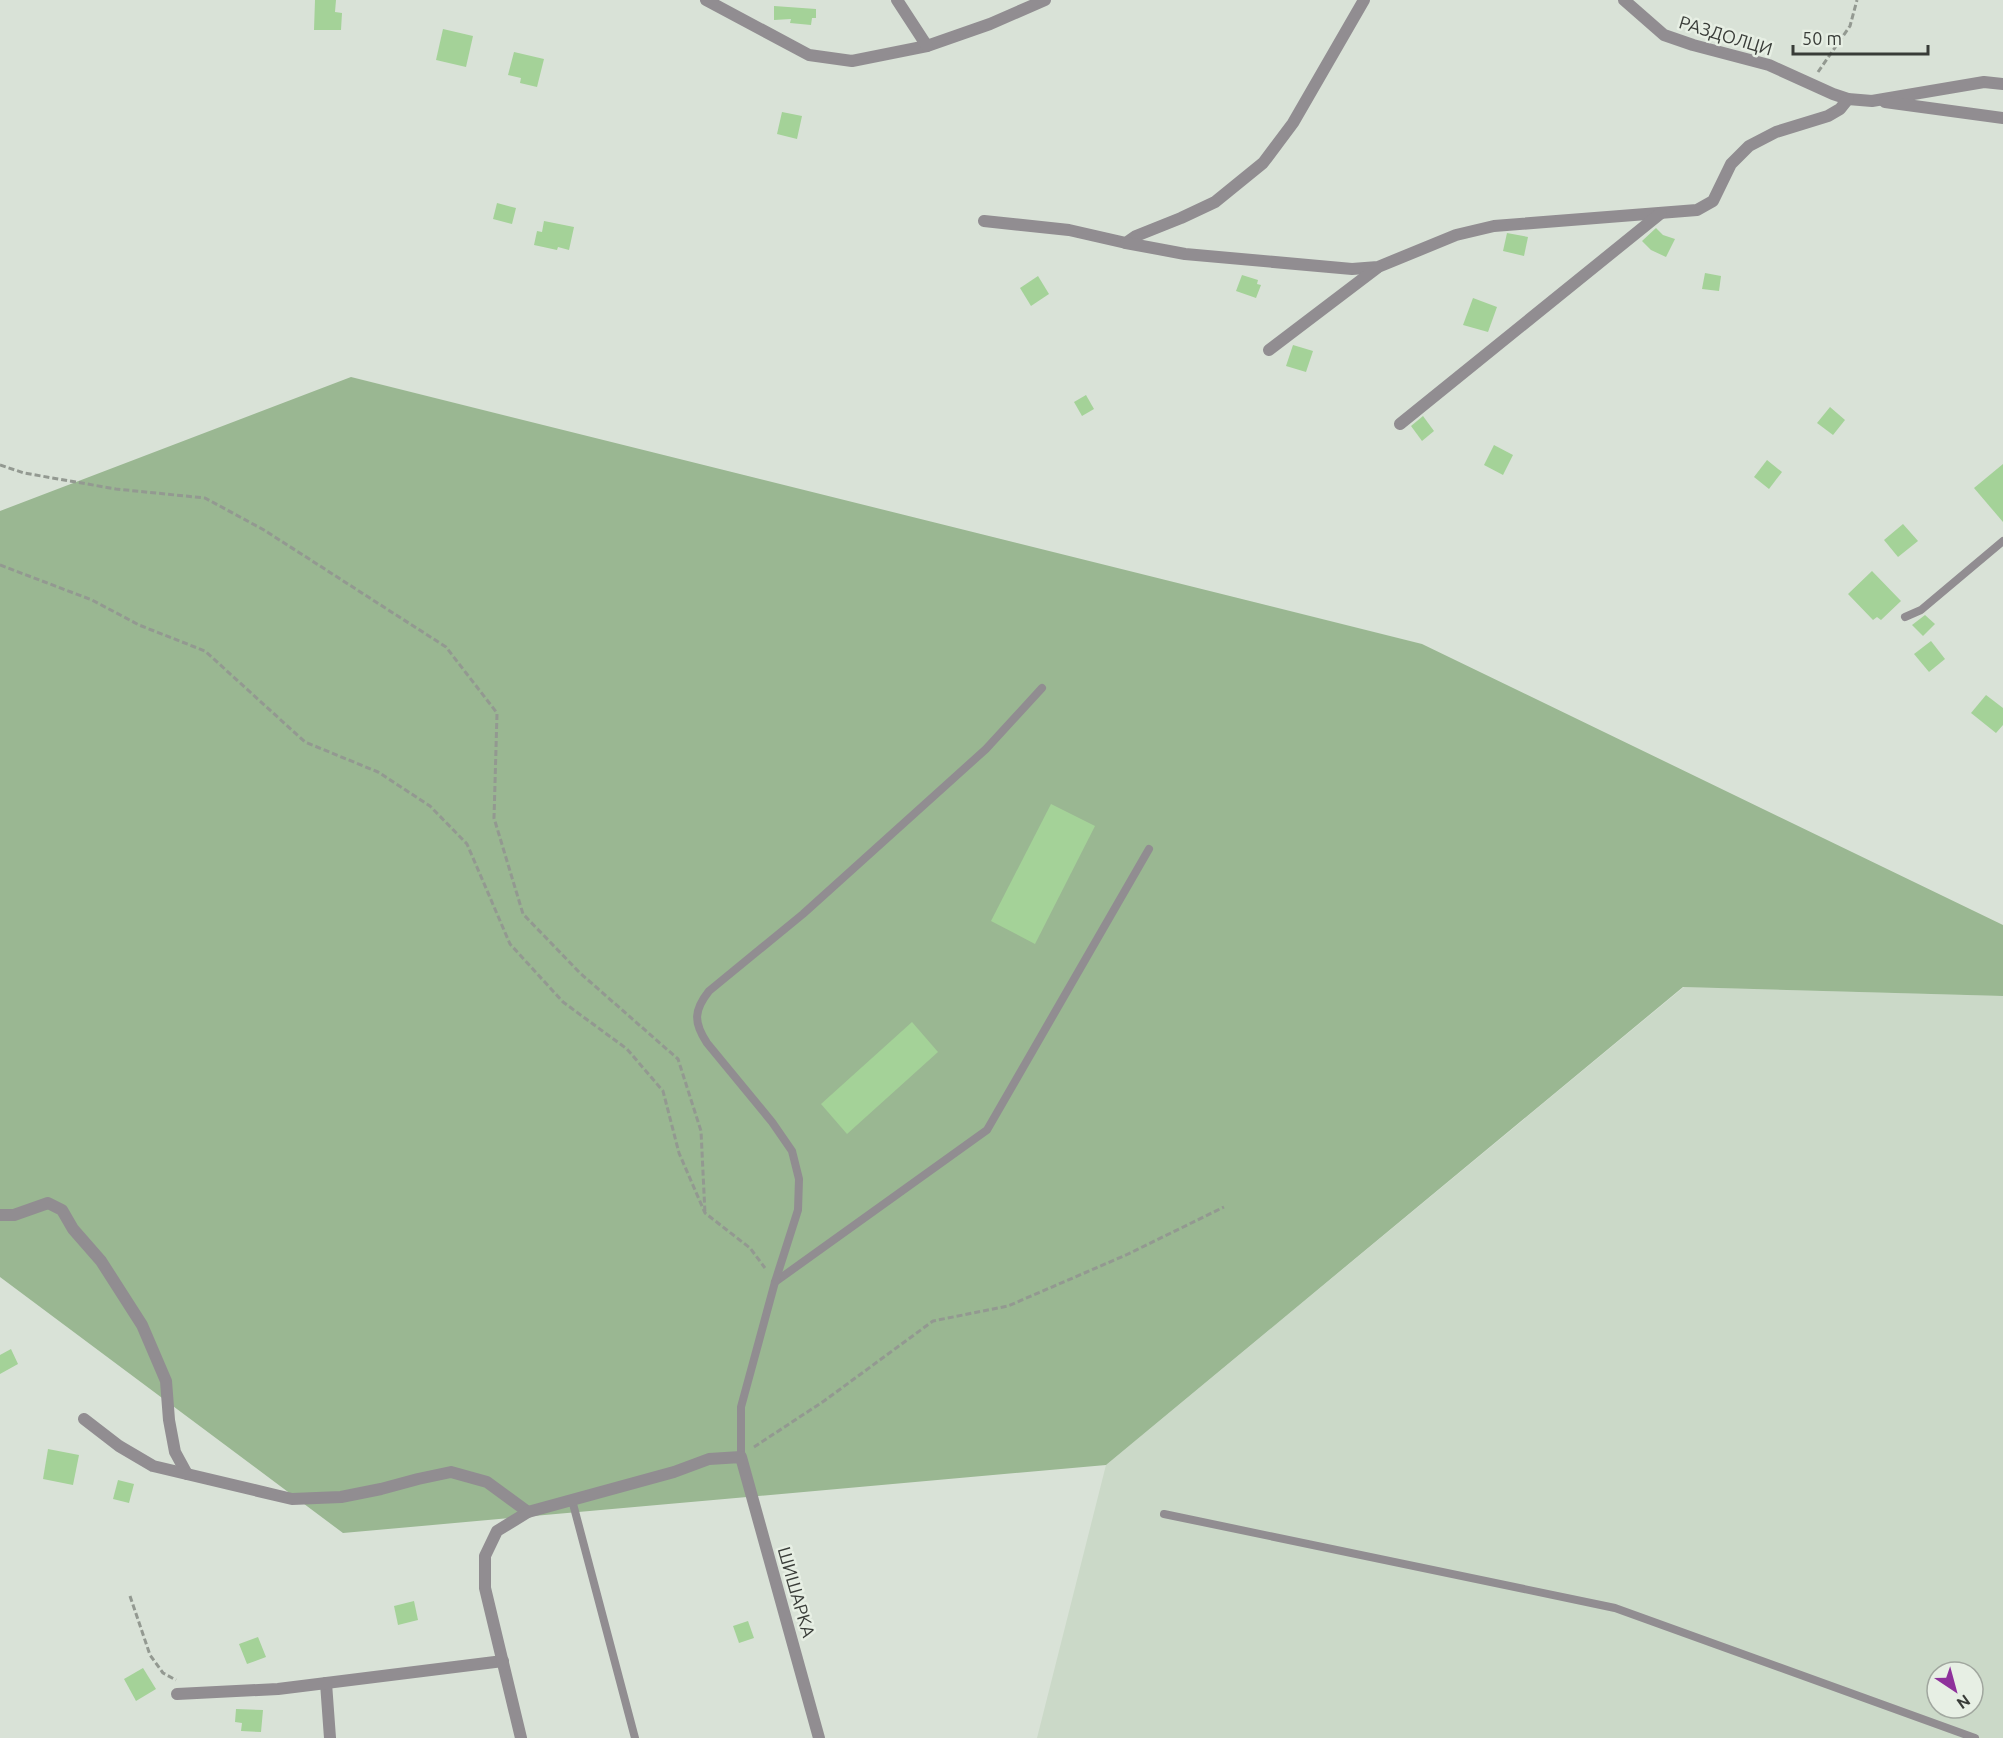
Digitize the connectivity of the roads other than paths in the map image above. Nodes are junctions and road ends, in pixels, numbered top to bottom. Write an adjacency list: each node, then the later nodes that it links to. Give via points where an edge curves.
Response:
1 (706, 0): 6 (street, via 809,55 852,61)
2 (897, 0): 6 (street)
3 (1045, 0): 6 (street)
4 (1364, 0): 13 (street, via 1293,123 1263,163 1215,201)
5 (1624, 0): 8 (street, РАЗДОЛЦИ, via 1664,35 1768,65)
6 (927, 46)
7 (2003, 84): 9 (street, РАЗДОЛЦИ, via 1984,82)
8 (1848, 99): 9 (street, РАЗДОЛЦИ); 11 (street, via 1828,116 1776,132 1749,146 1731,164 1713,201 1697,210)
9 (1872, 101): 10 (street)
10 (2003, 118)
11 (1661, 213): 14 (street, via 1494,226 1456,235); 16 (street)
12 (984, 220): 13 (street, via 1069,230)
13 (1126, 243): 14 (street, via 1185,254 1352,269)
14 (1378, 267): 15 (street)
15 (1269, 350)
16 (1400, 424)
17 (2003, 541): 18 (lane, via 1921,610)
18 (1905, 617)
19 (1042, 688): 22 (lane, via 986,749 700,1002 699,1030 706,1043 792,1151 799,1179 798,1210)
20 (1149, 849): 22 (lane, via 987,1130)
21 (0, 1215): 25 (street, via 14,1215 48,1203 62,1210 101,1261 142,1325 166,1381 175,1452)
22 (775, 1282): 24 (lane, via 741,1407)
23 (84, 1419): 25 (street, via 153,1466)
24 (741, 1456): 26 (street, via 709,1459); 35 (street, ШИШАРКА)
25 (187, 1474): 27 (street, via 292,1499 341,1497 451,1472 487,1482)
26 (572, 1500): 27 (street); 34 (lane)
27 (528, 1512): 29 (street, via 496,1531 484,1556 485,1588)
28 (1164, 1514): 36 (lane, via 1616,1608)
29 (503, 1662): 30 (street); 33 (street)
30 (326, 1683): 31 (street); 32 (street)
31 (177, 1694)
32 (330, 1738)
33 (521, 1738)
34 (635, 1738)
35 (819, 1738)
36 (1975, 1738)

